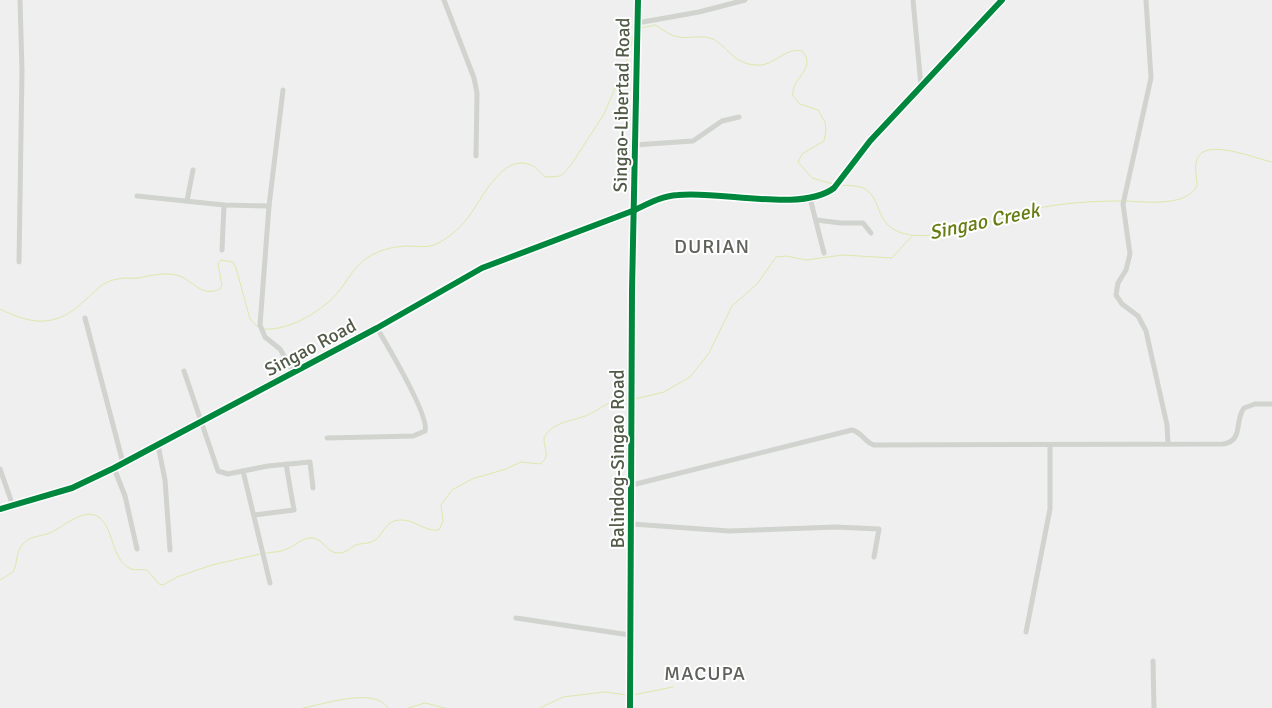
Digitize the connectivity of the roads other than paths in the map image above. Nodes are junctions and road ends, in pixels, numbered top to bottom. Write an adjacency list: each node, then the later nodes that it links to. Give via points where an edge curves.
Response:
1 (20, 0): 25 (street)
2 (444, 0): 13 (street, via 474,78 477,93)
3 (638, 0): 8 (street, Singao-Libertad Road)
4 (745, 0): 8 (street, via 699,12)
5 (913, 0): 9 (street)
6 (1002, 0): 9 (street)
7 (1146, 0): 33 (street, via 1151,78 1123,204 1129,262 1116,294 1122,304 1138,316 1146,331)
8 (637, 22): 12 (street, Singao-Libertad Road)
9 (921, 86): 16 (street, via 870,141 834,188)
10 (283, 90): 19 (street)
11 (739, 117): 12 (street, via 722,121 693,141)
12 (634, 145): 20 (street, Singao-Libertad Road)
13 (476, 156)
14 (192, 170): 17 (street)
15 (137, 196): 17 (street)
16 (810, 198): 20 (street, via 679,194); 21 (street)
17 (187, 202): 18 (street)
18 (224, 205): 19 (street); 23 (street)
19 (269, 206): 29 (street, via 260,325 263,334 280,348)
20 (635, 210): 27 (street, Singao Road, via 482,268); 41 (street, Balindog-Singao Road)
21 (816, 220): 22 (street, via 862,223); 24 (street)
22 (871, 233)
23 (222, 250)
24 (824, 253)
25 (19, 262)
26 (85, 318): 36 (street)
27 (377, 328): 29 (street, Singao Road); 32 (street, via 418,403 426,424 425,431 413,436)
28 (184, 371): 31 (street)
29 (294, 373): 31 (street, Singao Road)
30 (1272, 404): 33 (street, via 1244,408 1237,436 1229,443)
31 (202, 421): 34 (street, Singao Road); 40 (street, via 218,471 228,474)
32 (327, 438)
33 (1168, 443): 35 (street)
34 (158, 444): 36 (street, Singao Road); 48 (street, via 165,480)
35 (1050, 444): 41 (street, via 874,444 852,430); 52 (street, via 1048,518)
36 (123, 463): 38 (street, Singao Road)
37 (286, 464): 40 (street); 42 (street, via 310,462); 45 (street, via 294,510)
38 (114, 468): 43 (street, Singao Road, via 72,488); 47 (street, via 125,496)
39 (0, 469): 43 (street)
40 (243, 471): 45 (street)
41 (632, 485): 46 (street, Balindog-Singao Road)
42 (313, 488)
43 (13, 506): 44 (street, Singao Road)
44 (0, 509)
45 (254, 515): 50 (street)
46 (632, 524): 49 (street, via 729,531 836,527 879,529); 53 (street, Balindog-Singao Road)
47 (137, 548)
48 (170, 550)
49 (874, 557)
50 (270, 583)
51 (516, 618): 53 (street)
52 (1026, 632)
53 (630, 635): 55 (street, Balindog-Singao Road)
54 (1153, 662): 56 (street)
55 (630, 708)
56 (1154, 708)

